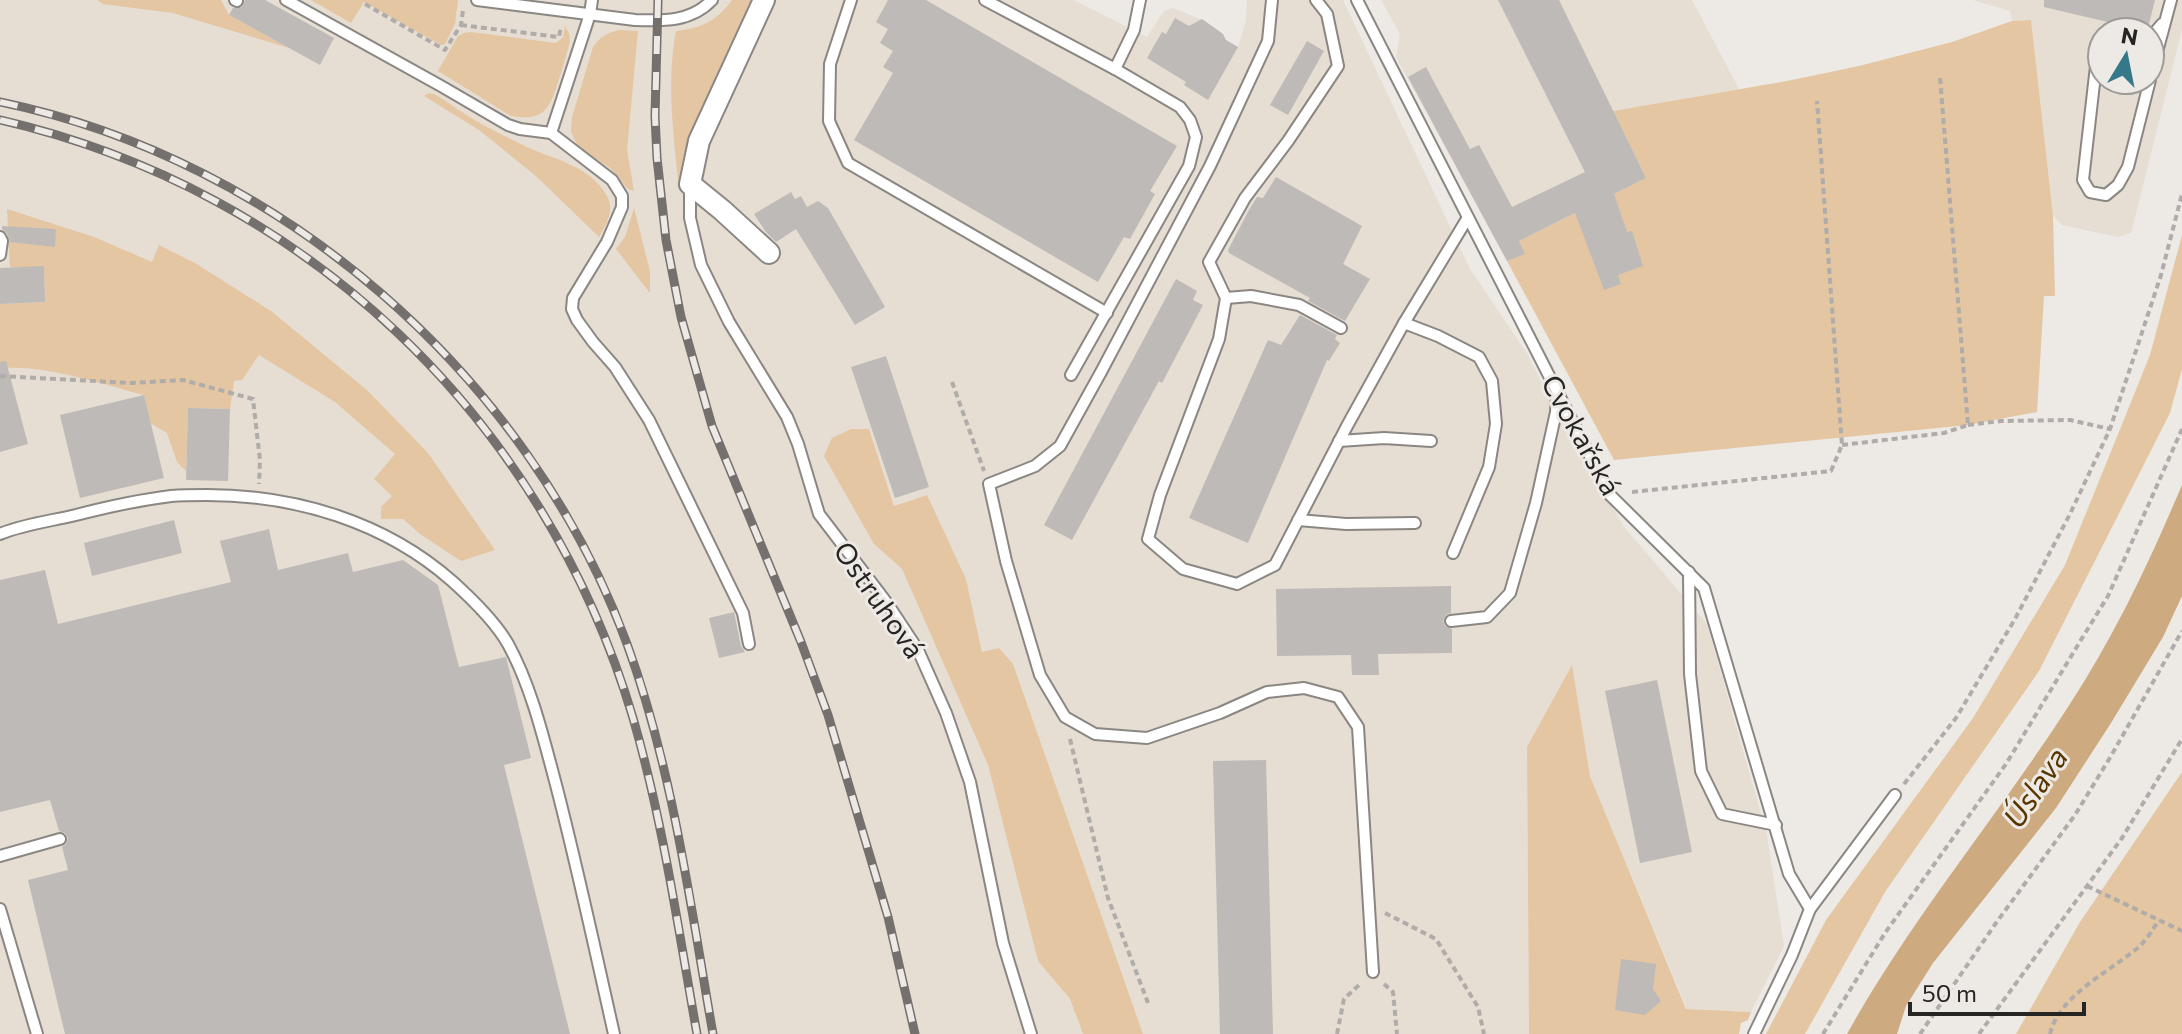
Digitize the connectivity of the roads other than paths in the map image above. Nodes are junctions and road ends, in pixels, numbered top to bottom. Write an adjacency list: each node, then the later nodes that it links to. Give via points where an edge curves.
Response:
1 (286, 0): 18 (lane, via 508,125)
2 (477, 0): 13 (lane)
3 (592, 0): 13 (lane)
4 (712, 0): 13 (lane, via 692,16 673,20)
5 (764, 0): 19 (street, Ostruhová, via 699,141)
6 (851, 0): 25 (lane, via 830,64 829,107 829,121 848,163)
7 (985, 0): 15 (lane)
8 (1140, 0): 15 (lane, via 1134,30)
9 (1272, 0): 45 (lane, via 1268,41 1210,166 1060,446 1035,466 989,484 1040,675 1065,717 1095,734 1147,738 1267,692 1304,688 1338,697 1358,727)
10 (1316, 0): 24 (lane, via 1327,14 1338,66 1245,198 1209,262)
11 (1357, 0): 20 (lane, Cvokařská)
12 (2171, 0): 14 (lane)
13 (590, 14): 18 (lane)
14 (2166, 20)
15 (1115, 69): 25 (lane, via 1180,107 1196,137 1189,166)
16 (2092, 96): 17 (lane, via 2083,180 2090,192 2106,195 2128,167)
17 (2146, 96)
18 (551, 133): 38 (lane, via 612,180 622,196 616,223 573,298 572,309 649,420 743,613)
19 (690, 184): 22 (street); 48 (lane, Ostruhová, via 690,218 701,265 787,417 819,514 918,650 946,713 970,782 1003,943)
20 (1467, 219): 26 (lane); 29 (lane, Cvokařská)
21 (0, 237): 23 (lane)
22 (769, 253)
23 (0, 255)
24 (1226, 298): 27 (lane, via 1251,296 1299,305); 32 (lane, via 1219,339 1148,539 1183,569 1237,584 1275,565)
25 (1107, 313): 28 (lane)
26 (1404, 323): 30 (lane); 35 (lane, via 1479,357 1492,381 1496,424 1489,467)
27 (1341, 328)
28 (1071, 375)
29 (1557, 392): 36 (lane, Cvokařská, via 1610,495); 37 (lane, via 1536,503 1510,593 1487,617)
30 (1339, 441): 31 (lane); 32 (lane)
31 (1431, 441)
32 (1298, 520): 33 (lane)
33 (1415, 523)
34 (0, 534): 47 (lane, via 173,496 258,497 347,518 435,567 507,643 525,684 567,825)
35 (1453, 553)
36 (1689, 572): 40 (lane, Cvokařská, via 1704,588); 40 (lane, via 1690,674 1701,771 1722,814)
37 (1451, 621)
38 (749, 644)
39 (1895, 795): 44 (lane)
40 (1776, 825): 44 (lane, Cvokařská, via 1789,874)
41 (60, 839): 42 (lane)
42 (0, 856)
43 (0, 909): 46 (lane)
44 (1810, 909): 49 (lane)
45 (1373, 972)
46 (37, 1034)
47 (614, 1034)
48 (1031, 1034)
49 (1754, 1034)

